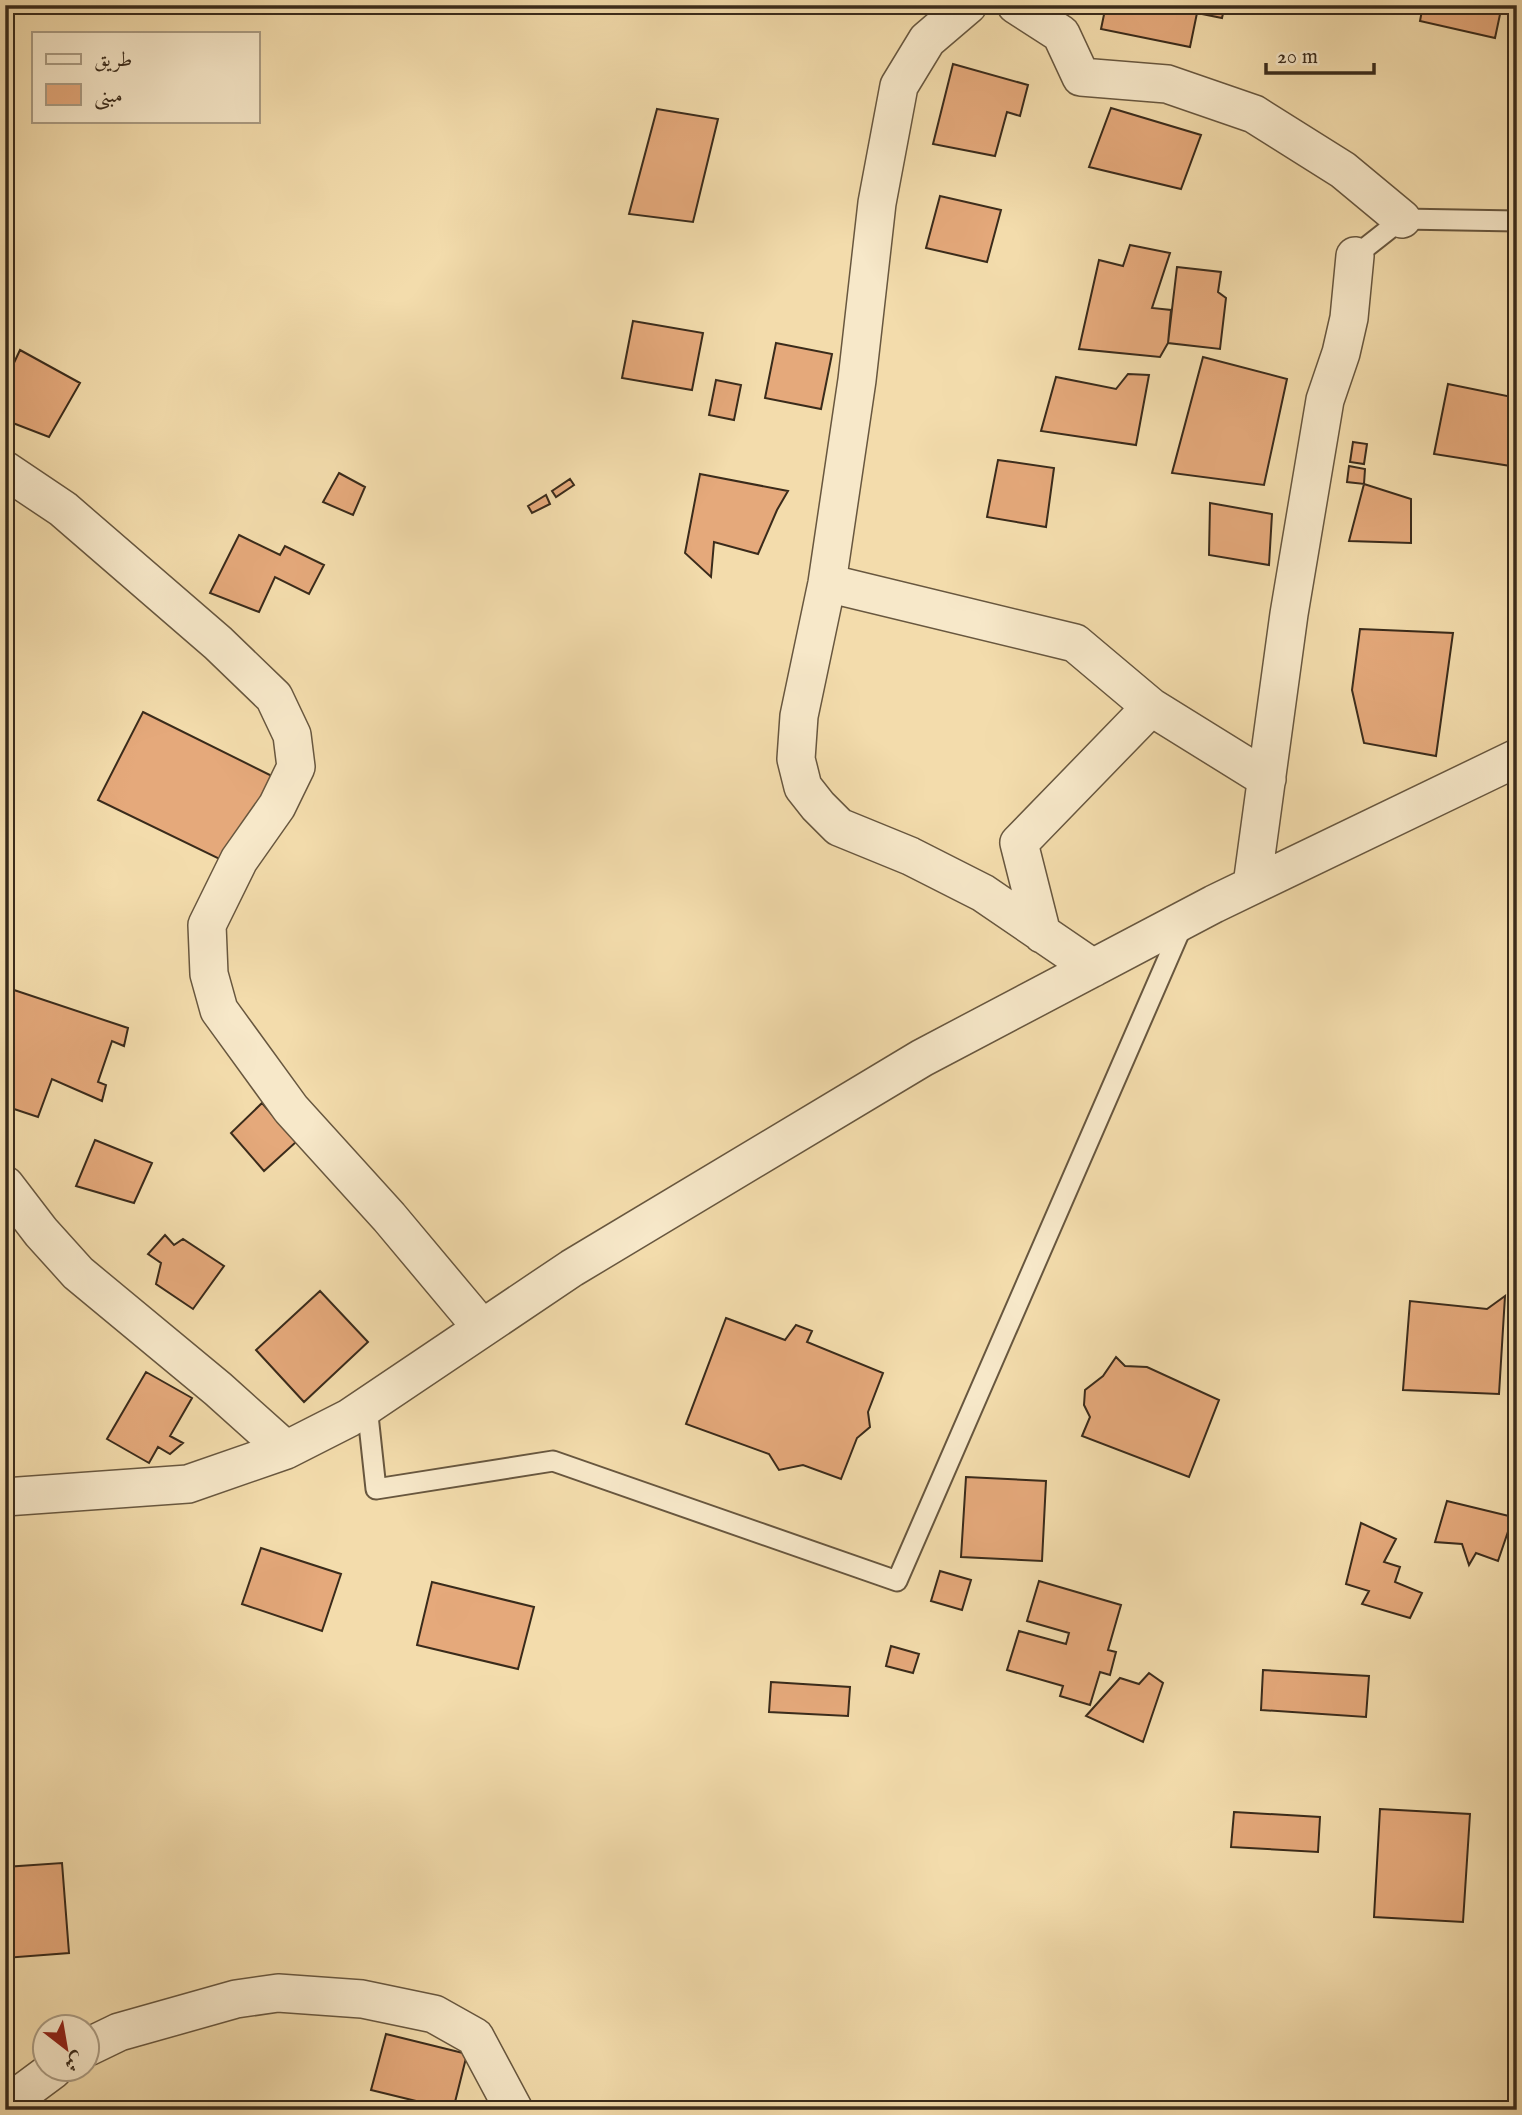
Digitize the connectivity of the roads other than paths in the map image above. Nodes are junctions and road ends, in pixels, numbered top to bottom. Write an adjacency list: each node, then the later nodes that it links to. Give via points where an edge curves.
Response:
1 (968, 5): 7 (street, via 927,40 899,86 877,203)
2 (1016, 5): 3 (street, via 1061,34 1081,77 1167,84 1254,114 1343,170)
3 (1402, 219): 4 (lane); 5 (lane)
4 (1517, 221)
5 (1355, 256): 10 (street, via 1349,318 1325,400)
6 (5, 470): 16 (street, via 63,509 274,697 292,735 296,768 277,806 239,860 207,925 209,974 219,1010 291,1109)
7 (827, 583): 8 (street, via 1075,643); 13 (street, via 799,716 796,759 803,787 839,827 982,893)
8 (1151, 707): 10 (street); 13 (street, via 1020,843)
9 (1517, 758): 11 (street)
10 (1267, 779): 11 (street)
11 (1252, 886): 12 (street)
12 (1185, 919): 14 (street); 17 (lane, via 898,1581 553,1461 376,1489)
13 (1042, 934): 14 (street)
14 (1093, 968): 16 (street, via 922,1058 572,1268)
15 (5, 1185): 18 (street, via 78,1273)
16 (482, 1328): 17 (street)
17 (367, 1406): 18 (street)
18 (286, 1450): 19 (street, via 188,1484)
19 (5, 1497)
20 (102, 2040): 23 (street, via 236,1999 278,1993 362,1999 434,2014 475,2037)
21 (36, 2084): 22 (street)
22 (19, 2097)
23 (514, 2110)

